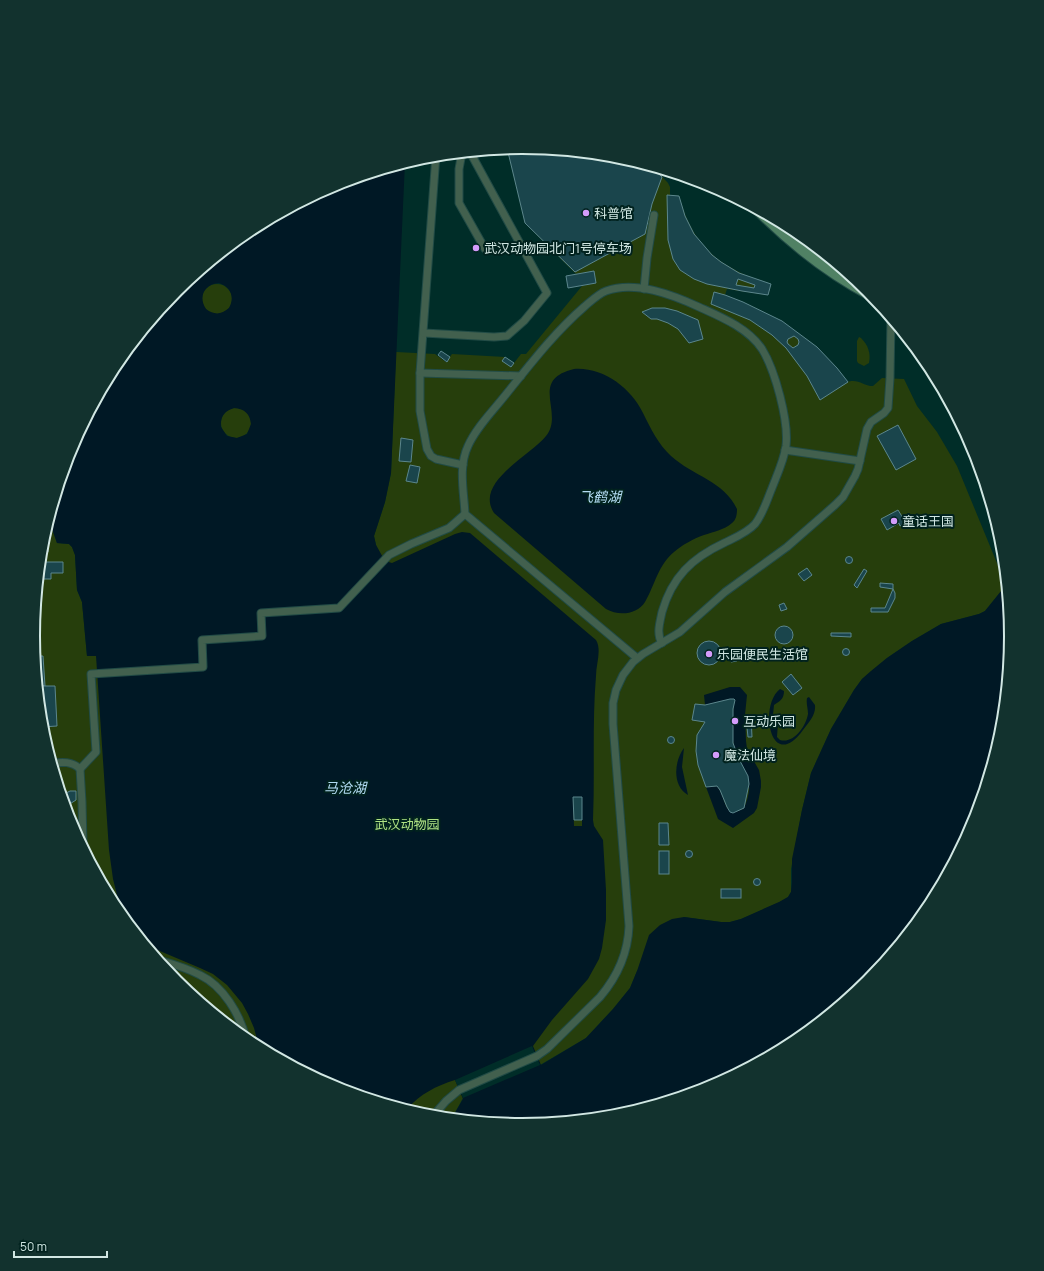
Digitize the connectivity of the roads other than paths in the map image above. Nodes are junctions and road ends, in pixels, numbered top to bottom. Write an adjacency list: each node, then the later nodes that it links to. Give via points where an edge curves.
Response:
1 (473, 157): 10 (lane, via 547,293 524,321 507,336)
2 (461, 158): 6 (lane, via 459,203)
3 (436, 162): 10 (lane)
4 (654, 215): 8 (lane)
5 (778, 228): 7 (main road, via 804,251)
6 (485, 250)
7 (849, 282)
8 (644, 289): 12 (lane, via 622,288 605,291 599,295 572,318); 13 (lane, via 668,294 712,312 738,327 760,347 774,379 781,404 786,433)
9 (891, 326): 14 (lane, via 888,405 884,413 871,422 867,429)
10 (424, 333): 11 (lane)
11 (420, 373): 12 (lane); 15 (lane, via 420,411 429,453 433,458)
12 (521, 376): 15 (lane, via 477,431 468,446)
13 (785, 450): 14 (lane); 17 (lane, via 767,501 753,526 702,555 676,580 661,617 658,634)
14 (860, 461): 17 (lane, via 849,487 835,505 787,547 725,592 690,624)
15 (463, 465): 16 (lane)
16 (465, 514): 18 (lane); 20 (lane, via 449,528 384,559 339,608 261,613 262,636 202,640 203,667 91,674 96,752)
17 (662, 643): 18 (lane)
18 (637, 658): 24 (lane, via 620,680 613,703 629,916 629,935 615,976 600,997 537,1056 459,1090)
19 (57, 763): 20 (lane, via 69,762)
20 (80, 769): 21 (lane)
21 (83, 833)
22 (169, 963): 23 (lane, via 200,974 209,980 233,1008)
23 (243, 1028)
24 (438, 1110)

